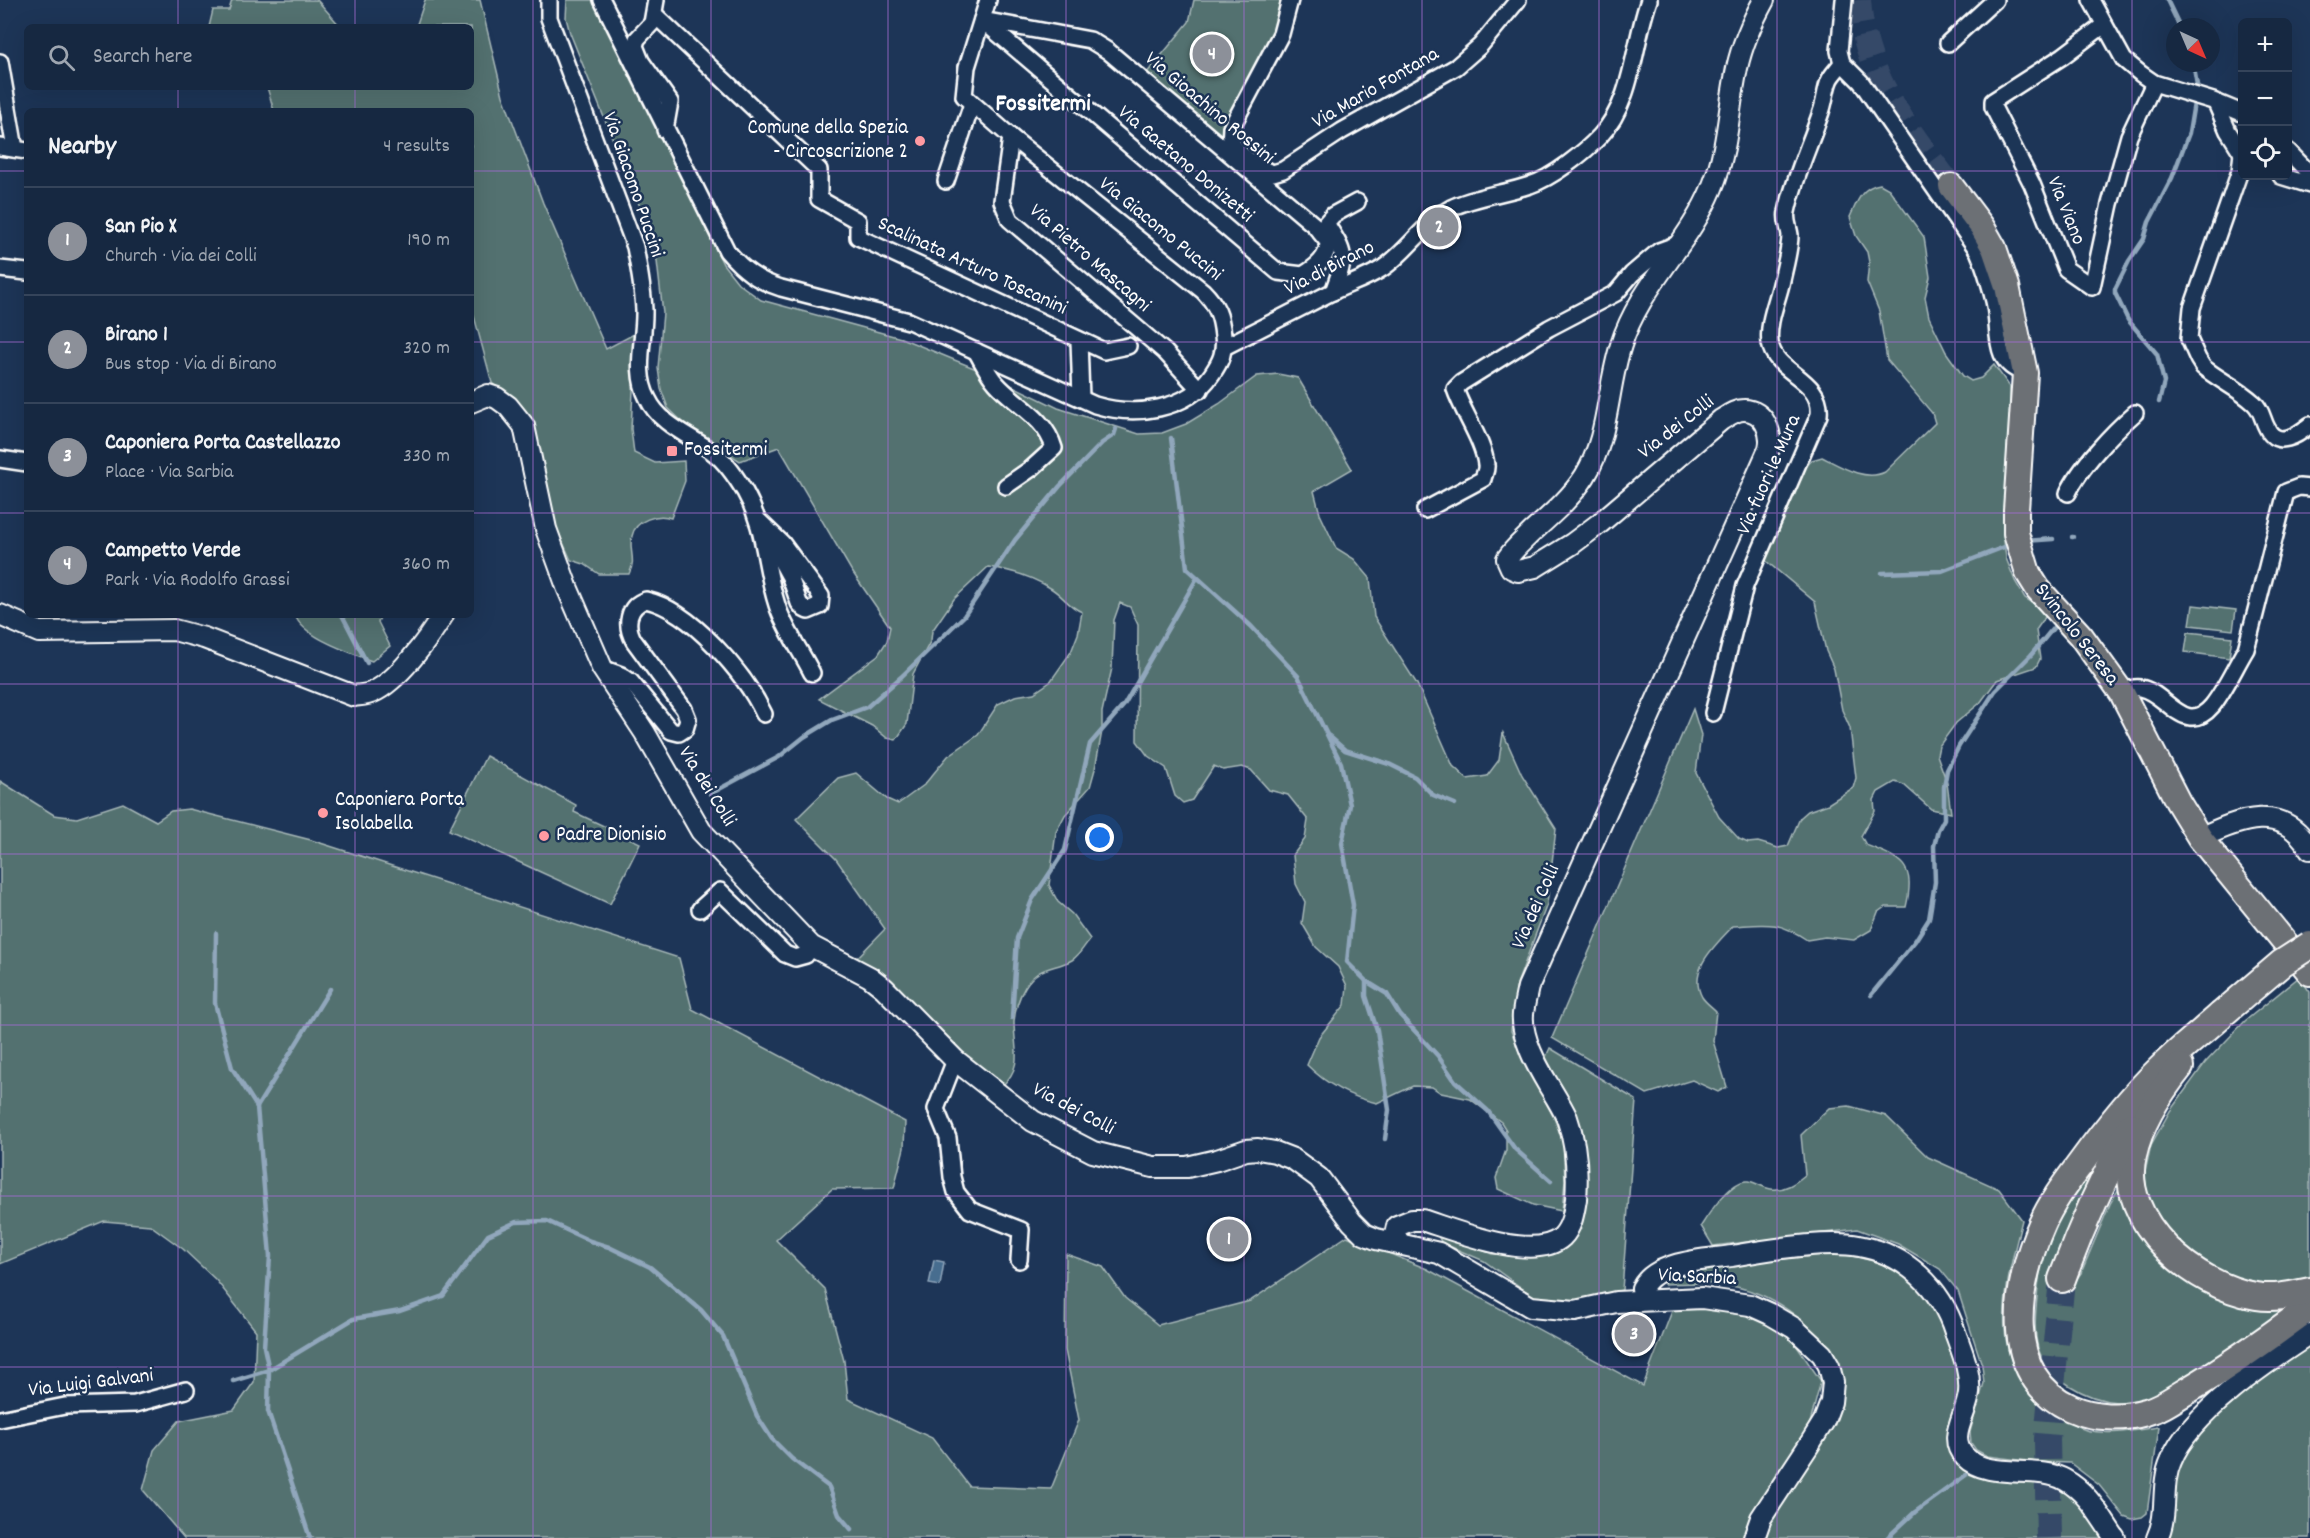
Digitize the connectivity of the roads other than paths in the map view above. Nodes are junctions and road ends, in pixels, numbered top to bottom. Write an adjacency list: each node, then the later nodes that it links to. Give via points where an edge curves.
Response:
1 (549, 0): 54 (street, Via Giacomo Puccini, via 549,18 635,247 644,310 639,362 647,399 662,418 726,464)
2 (602, 0): 21 (street, Via Giacomo Puccini)
3 (988, 0): 12 (street)
4 (1290, 0): 5 (street, Via Mario Fontana, via 1281,34 1231,128 1230,138 1240,152 1274,173 1456,68)
5 (1518, 0)
6 (1649, 0): 37 (street, Via di Birano, via 1624,92 1601,135 1547,178 1452,208 1383,267)
7 (1764, 0): 33 (street, Via dei Colli, via 1738,65 1723,157 1694,224)
8 (1844, 0): 16 (street, via 1839,51)
9 (1995, 0): 14 (street)
10 (2091, 0): 13 (street)
11 (655, 7): 21 (street, Scalinata Arturo Toscanini, via 652,23 635,46 670,102); 38 (street, Scalinata Arturo Toscanini, via 819,170 819,199 858,221 858,237)
12 (982, 20): 19 (street, via 964,96); 36 (street, Via Gaetano Donizetti); 36 (street, Via Gioachino Rossini, via 1090,40 1296,210 1328,242 1328,250 1303,275)
13 (2104, 25): 17 (street, via 2124,60); 17 (street, Via Viano, via 1993,101 2066,269 2092,287 2129,136)
14 (1948, 43)
15 (0, 62): 24 (street)
16 (1842, 63): 42 (street, via 1861,82 1978,251 1995,302 2000,351 2010,366); 60 (street, Via fuori le Mura, via 1829,79 1822,111 1786,214 1790,235 1770,332 1773,351 1814,392 1820,405 1819,415 1745,586)
17 (2154, 83): 18 (street)
18 (2211, 101): 20 (street); 23 (street)
19 (972, 104): 22 (street, Via Giacomo Puccini); 29 (street)
20 (2238, 111)
21 (665, 130): 41 (street, Via Giacomo Puccini, via 728,251 753,277 772,286 909,321)
22 (1011, 137): 40 (street, Via Giacomo Puccini, via 1214,302 1222,319); 43 (street, Via Pietro Mascagni, via 1002,201 1010,220 1165,352)
23 (2238, 146)
24 (14, 149)
25 (2292, 155): 26 (street)
26 (2310, 174)
27 (2292, 179): 30 (street)
28 (2240, 180): 47 (street, via 2192,308 2191,347 2213,375 2256,405 2274,437 2298,436)
29 (946, 181)
30 (2310, 185)
31 (1951, 186): 42 (main road, Svincolo Seresa, via 1994,248 2007,286)
32 (1357, 202): 37 (street, via 1333,214 1326,223 1344,260)
33 (1681, 243): 53 (street, via 1659,251 1616,293 1549,328 1455,389 1487,467 1482,479); 70 (street, Via dei Colli, via 1638,307 1621,345 1607,413 1586,474 1568,498 1507,559 1511,568 1518,571 1546,561 1600,523 1721,420 1736,412 1755,414 1768,429 1769,449 1528,987 1522,1016 1525,1035 1566,1115 1577,1184 1575,1209 1561,1237 1541,1247 1521,1247 1422,1220 1397,1226 1395,1235)
34 (0, 269): 35 (street)
35 (24, 272)
36 (1278, 272)
37 (1333, 292): 40 (street, Via di Birano)
38 (1079, 340): 39 (street, Scalinata Arturo Toscanini, via 1104,351); 44 (street)
39 (1128, 346)
40 (1224, 347): 43 (street, Via Giacomo Puccini, via 1218,366)
41 (976, 351): 44 (street, Via Giacomo Puccini); 50 (street, via 996,383 1034,416 1051,437 1054,448)
42 (2025, 373): 59 (main road, Svincolo Seresa, via 2016,510 2021,555 2038,589 2081,636)
43 (1200, 390): 44 (street, Via Giacomo Puccini, via 1178,403 1136,411 1110,409)
44 (1081, 398)
45 (474, 401): 57 (street, Via dei Colli, via 488,395 497,398 524,426 546,529)
46 (2135, 413): 52 (street, via 2105,443)
47 (2310, 425)
48 (0, 459): 49 (street)
49 (24, 463)
50 (1006, 486)
51 (2310, 488): 59 (street, via 2286,492 2246,649 2212,706 2199,716 2189,717 2148,690 2133,687)
52 (2068, 493)
53 (1425, 510)
54 (759, 521): 54 (street, Via Giacomo Puccini, via 802,607 808,611 820,606 821,596 782,543); 58 (street, Via Giacomo Puccini, via 777,606)
55 (0, 615): 56 (street, via 39,632 174,630 354,696 374,692 388,682)
56 (441, 618)
57 (602, 668): 61 (street, Via dei Colli, via 631,682 671,731 679,733 685,729 685,712 629,631 628,621 635,606 646,600 682,619 715,646 749,685); 65 (street, Via dei Colli, via 645,733 701,831)
58 (812, 673)
59 (2122, 693): 62 (main road, Svincolo Seresa)
60 (1713, 713)
61 (764, 714)
62 (2200, 838): 63 (street, via 2241,821 2265,818 2294,831); 67 (main road, Svincolo Seresa)
63 (2310, 849)
64 (700, 909): 65 (street, via 720,891 785,954 795,958 807,956)
65 (812, 945): 69 (street, Via dei Colli, via 877,982)
66 (2310, 945): 68 (highway, bridge, via 2282,963)
67 (2310, 973)
68 (2222, 1015): 72 (highway, via 2166,1072 2137,1114 2084,1220); 73 (highway, via 2164,1087 2143,1126 2132,1156 2135,1200 2162,1243 2205,1278 2255,1296); 75 (highway, via 2159,1069 2059,1193 2028,1260 2020,1299 2024,1354 2036,1382 2062,1404 2081,1413 2106,1417 2139,1413 2154,1409 2242,1356)
69 (955, 1060): 70 (street, Via dei Colli, via 1033,1121 1093,1152 1153,1167 1187,1167 1246,1150 1284,1156 1319,1178 1364,1234); 71 (street, via 936,1109 948,1138 956,1192 970,1210 1021,1230)
70 (1400, 1244): 74 (street, Via Sarbia, via 1439,1253 1531,1307 1575,1311)
71 (1019, 1260)
72 (2062, 1279)
73 (2310, 1292)
74 (1644, 1300): 79 (street, Via Sarbia, via 1702,1298 1750,1305 1794,1328 1829,1366 1833,1382 1824,1421 1761,1518); 80 (street, via 1646,1280 1675,1266 1836,1245 1869,1248 1889,1256 1926,1280 1953,1326 1969,1384 1958,1433 1962,1453 1984,1467 2052,1474 2067,1481 2086,1496)
75 (2310, 1307)
76 (2310, 1334): 81 (street, via 2233,1390 2184,1437 2170,1462)
77 (186, 1390): 78 (street, Via Luigi Galvani, via 135,1404 64,1406)
78 (0, 1419)
79 (1754, 1538)
80 (2115, 1538)
81 (2157, 1538)

